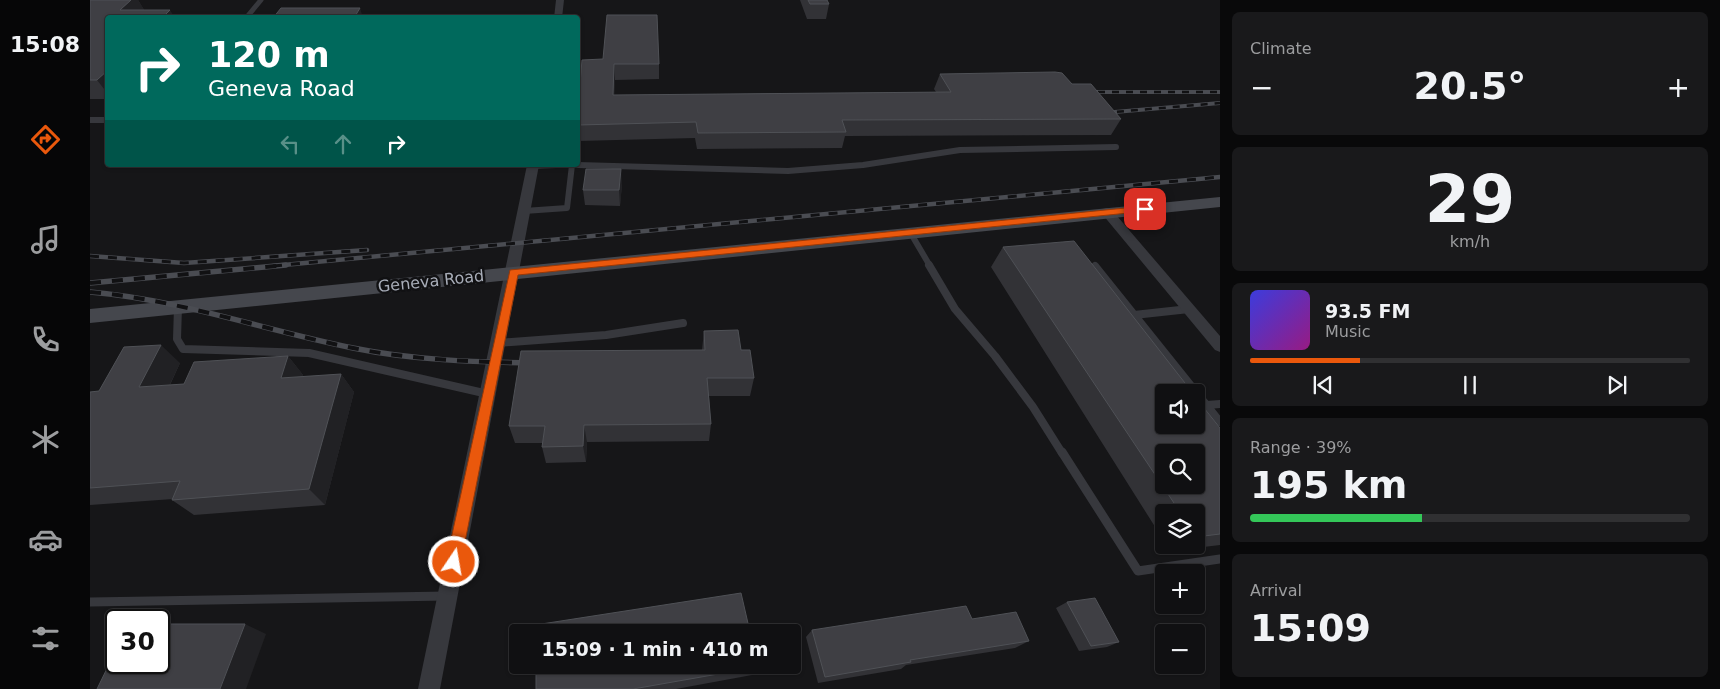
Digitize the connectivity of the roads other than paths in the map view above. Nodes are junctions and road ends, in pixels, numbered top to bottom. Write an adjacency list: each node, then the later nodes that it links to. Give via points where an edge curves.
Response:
1 (261, 0): 3 (lane)
2 (560, 0): 4 (street)
3 (248, 15)
4 (558, 15)
5 (90, 120): 6 (lane)
6 (105, 120)
7 (1116, 147): 8 (lane, via 960,150 863,165 788,171)
8 (580, 165)
9 (533, 167): 12 (street)
10 (572, 167): 12 (lane, via 567,208)
11 (1220, 202): 13 (main road, Geneva Road)
12 (524, 211): 16 (street)
13 (1107, 212): 14 (main road, Geneva Road); 18 (street)
14 (910, 232): 16 (main road, Geneva Road); 28 (lane, via 955,309 1032,407 1138,571)
15 (1095, 266): 19 (lane)
16 (514, 272): 17 (main road, Geneva Road); 23 (street)
17 (178, 307): 20 (main road, Geneva Road); 24 (lane, via 176,339 183,349 308,352)
18 (1189, 309): 19 (lane); 22 (street)
19 (1134, 315): 26 (lane)
20 (90, 316)
21 (683, 323): 23 (lane, via 606,335)
22 (1217, 339)
23 (498, 343): 24 (street)
24 (488, 394): 29 (street)
25 (1220, 404): 26 (lane)
26 (1207, 405): 27 (lane)
27 (1220, 422)
28 (1220, 560)
29 (447, 596): 30 (lane); 31 (street)
30 (90, 602)
31 (429, 689)

